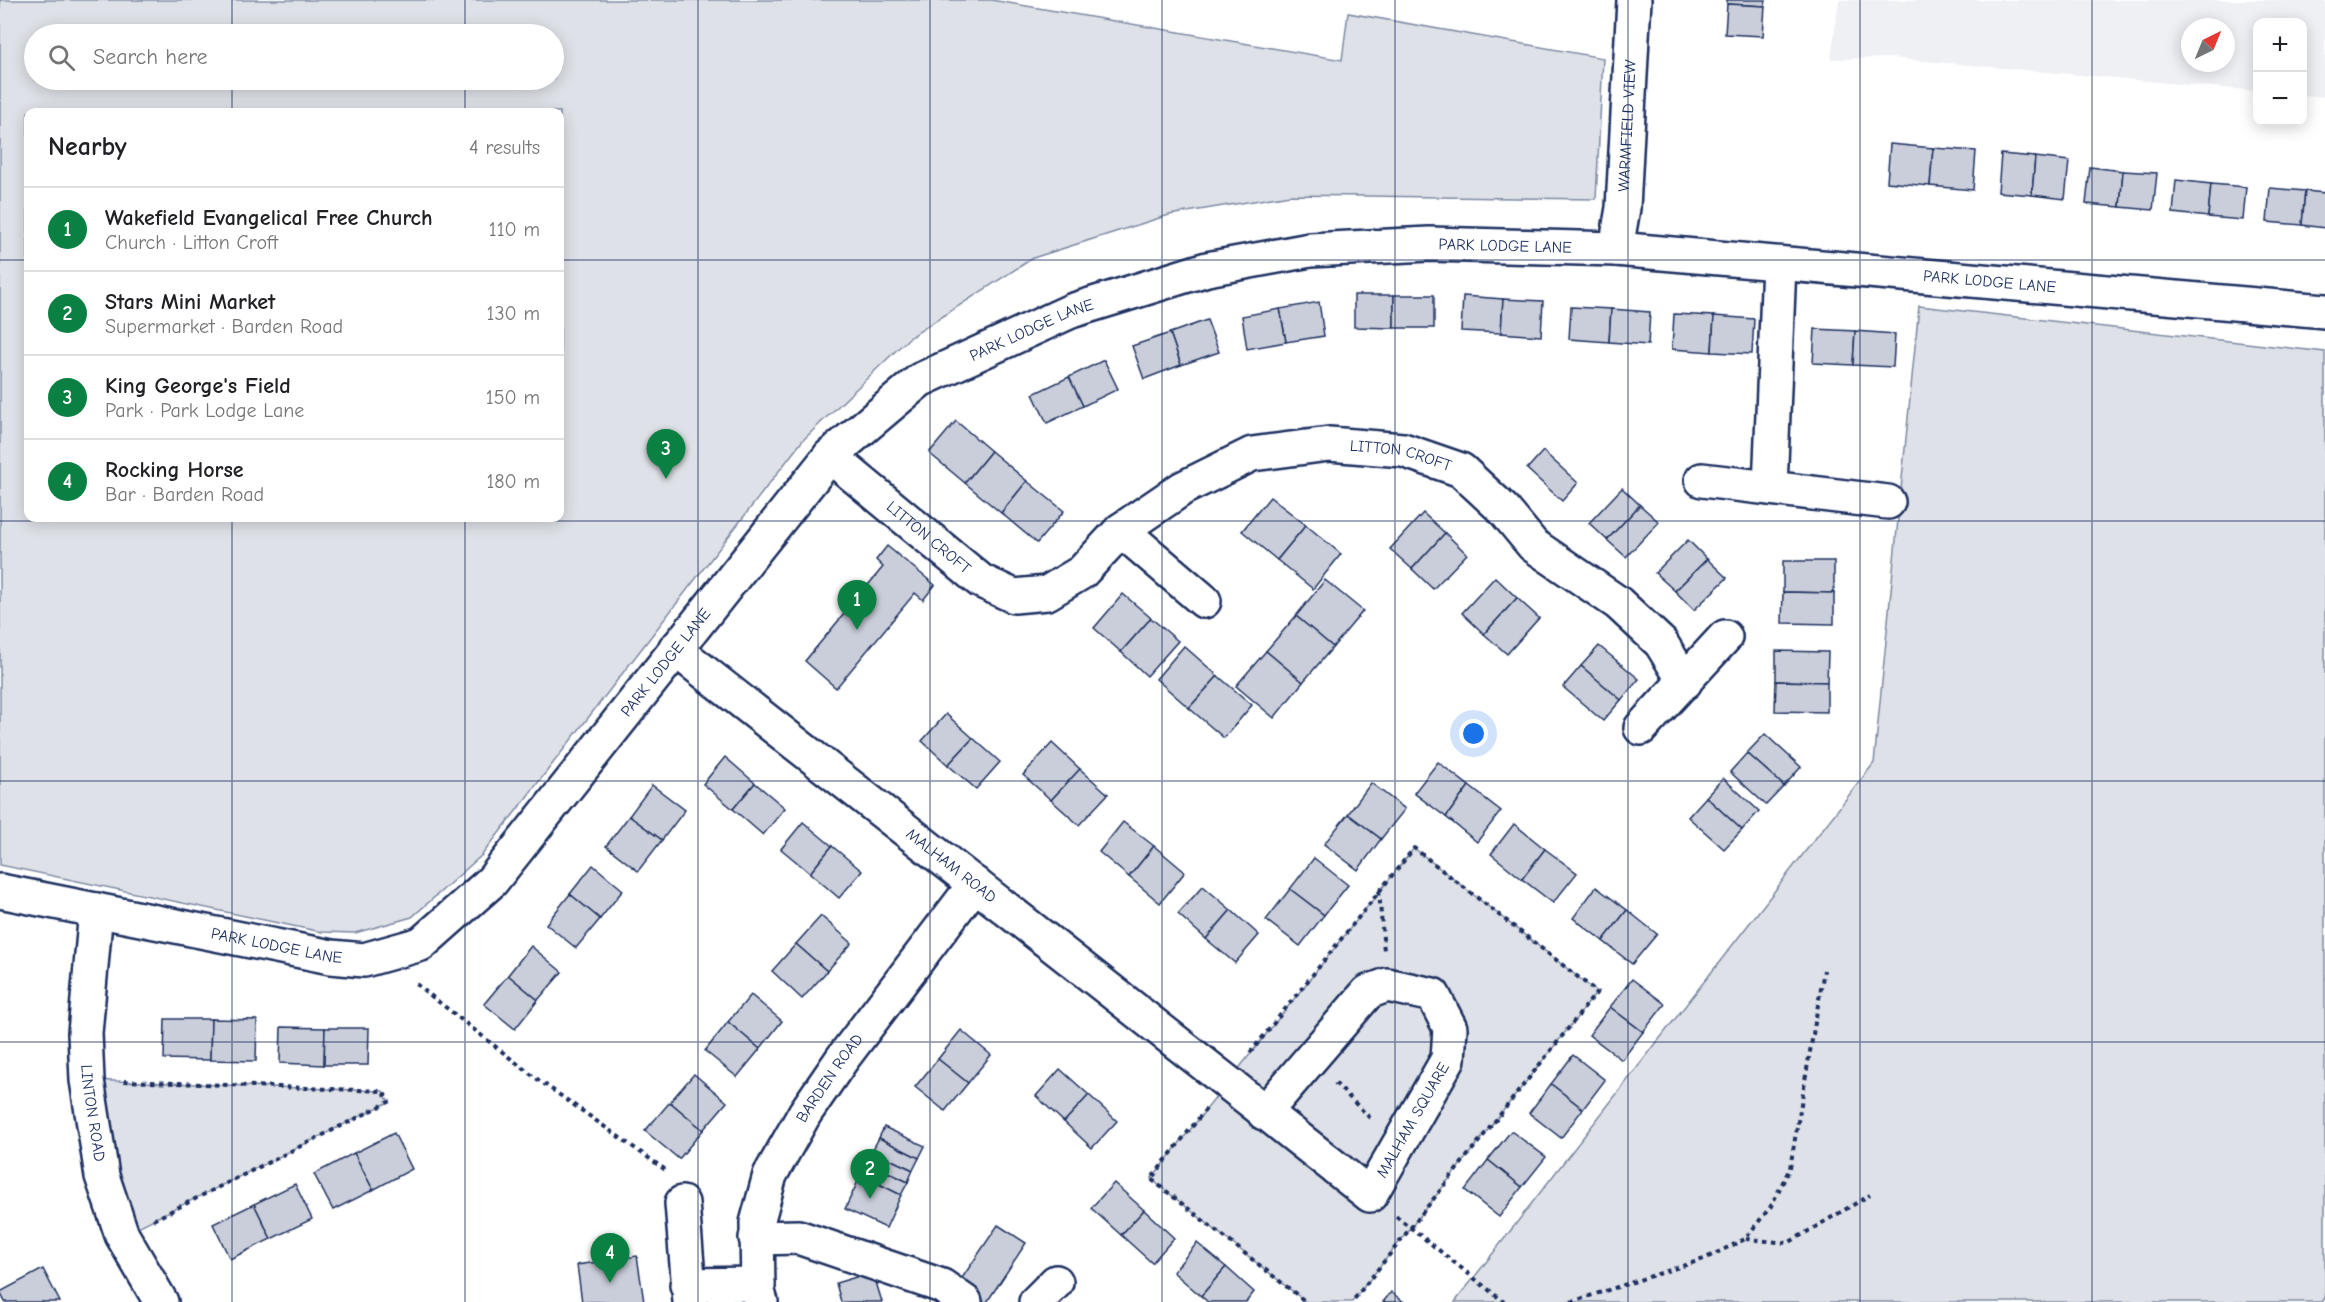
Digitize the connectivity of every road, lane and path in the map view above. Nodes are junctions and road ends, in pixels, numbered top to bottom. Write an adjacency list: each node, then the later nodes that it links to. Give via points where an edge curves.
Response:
1 (1634, 0): 2 (street, WARMFIELD VIEW, via 1623,208)
2 (1616, 249): 3 (street, PARK LODGE LANE); 5 (street, PARK LODGE LANE, via 1429,244 1310,250 1207,269 1071,311 920,380)
3 (1779, 264): 4 (street, PARK LODGE LANE); 7 (street)
4 (2325, 311)
5 (830, 456): 9 (street, LITTON CROFT, via 981,581 1014,596 1047,593 1082,572); 12 (street, PARK LODGE LANE)
6 (1702, 480): 7 (street)
7 (1770, 488): 8 (street)
8 (1888, 502)
9 (1122, 530): 10 (street); 13 (street, LITTON CROFT, via 1183,488 1252,454 1329,444 1403,450 1461,470 1504,510 1533,545 1618,603 1661,643)
10 (1204, 601)
11 (1725, 637): 13 (street)
12 (675, 649): 15 (street, MALHAM ROAD); 18 (street, PARK LODGE LANE, via 492,881 421,944 364,960 331,957)
13 (1685, 682): 14 (street)
14 (1641, 728)
15 (975, 884): 24 (street, MALHAM ROAD); 31 (street, BARDEN ROAD, via 805,1113 770,1175)
16 (0, 891): 18 (street, PARK LODGE LANE)
17 (1379, 891): 21 (path)
18 (96, 910): 23 (street, LINTON ROAD, via 85,1033)
19 (1824, 970): 32 (path, via 1790,1168 1771,1206)
20 (411, 980): 27 (path)
21 (1387, 985): 22 (street, via 1368,992); 26 (street, MALHAM SQUARE, via 1432,995 1450,1028 1448,1059)
22 (1311, 1059): 25 (street); 26 (path)
23 (87, 1080): 30 (street, LINTON ROAD, via 102,1176); 30 (path, via 382,1091 389,1102)
24 (1227, 1082): 25 (street, MALHAM SQUARE); 37 (path, via 1151,1179)
25 (1264, 1113): 28 (street, MALHAM SQUARE)
26 (1398, 1145): 28 (street, MALHAM SQUARE)
27 (679, 1190): 33 (street)
28 (1370, 1195): 38 (path)
29 (1870, 1195): 32 (path, via 1788,1243)
30 (122, 1235): 35 (street, LINTON ROAD)
31 (756, 1238): 34 (street, BARDEN ROAD); 36 (street, via 798,1237 942,1286)
32 (1745, 1239): 39 (path, via 1704,1259)
33 (689, 1293): 34 (street)
34 (759, 1293)
35 (161, 1302)
36 (965, 1302)
37 (1306, 1302)
38 (1504, 1302)
39 (1571, 1302)

